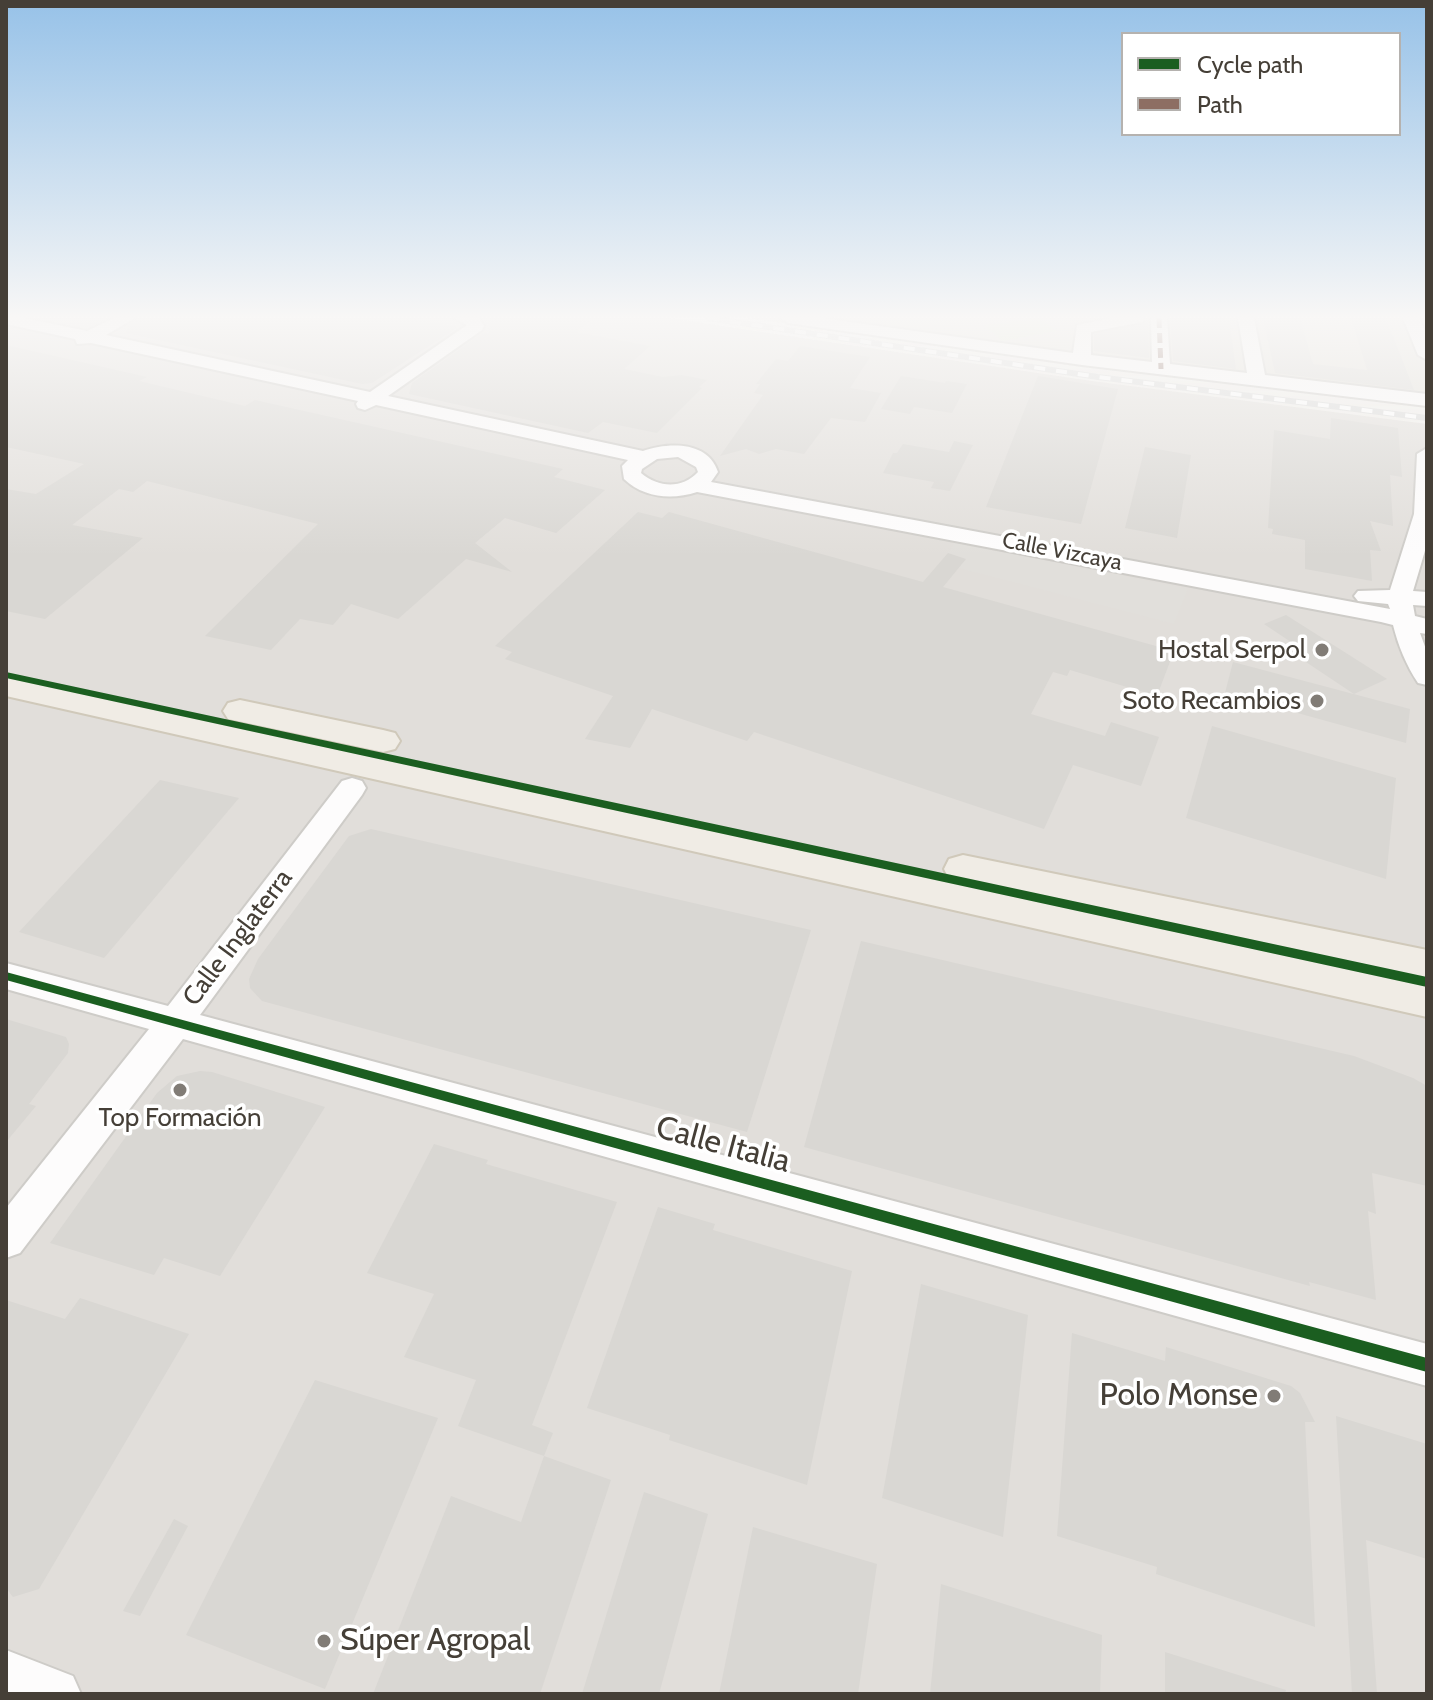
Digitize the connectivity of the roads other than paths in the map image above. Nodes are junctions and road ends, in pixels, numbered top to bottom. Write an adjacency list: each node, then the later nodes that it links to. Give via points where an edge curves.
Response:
1 (345, 397): 5 (street)
2 (373, 397): 5 (street)
3 (1403, 397): 4 (street)
4 (1427, 400)
5 (367, 402): 7 (street)
6 (1427, 454): 9 (street)
7 (637, 463): 8 (street, via 660,452 685,452 701,458); 8 (street, via 633,478 649,487 673,490)
8 (702, 476): 11 (street, Calle Vizcaya)
9 (1426, 512): 11 (street)
10 (1427, 599): 11 (street, Calle Vizcaya)
11 (1400, 610): 12 (street, Calle Vizcaya); 14 (street)
12 (1427, 627)
13 (6, 665): 17 (main road, via 294,721)
14 (1427, 677)
15 (6, 686): 17 (main road)
16 (352, 788): 19 (street, Calle Inglaterra)
17 (1425, 972)
18 (6, 976): 19 (street, Calle Italia)
19 (174, 1024): 20 (street, Calle Inglaterra); 21 (street, Calle Italia)
20 (6, 1239)
21 (1427, 1365)
22 (6, 1675): 23 (street)
23 (55, 1694)

